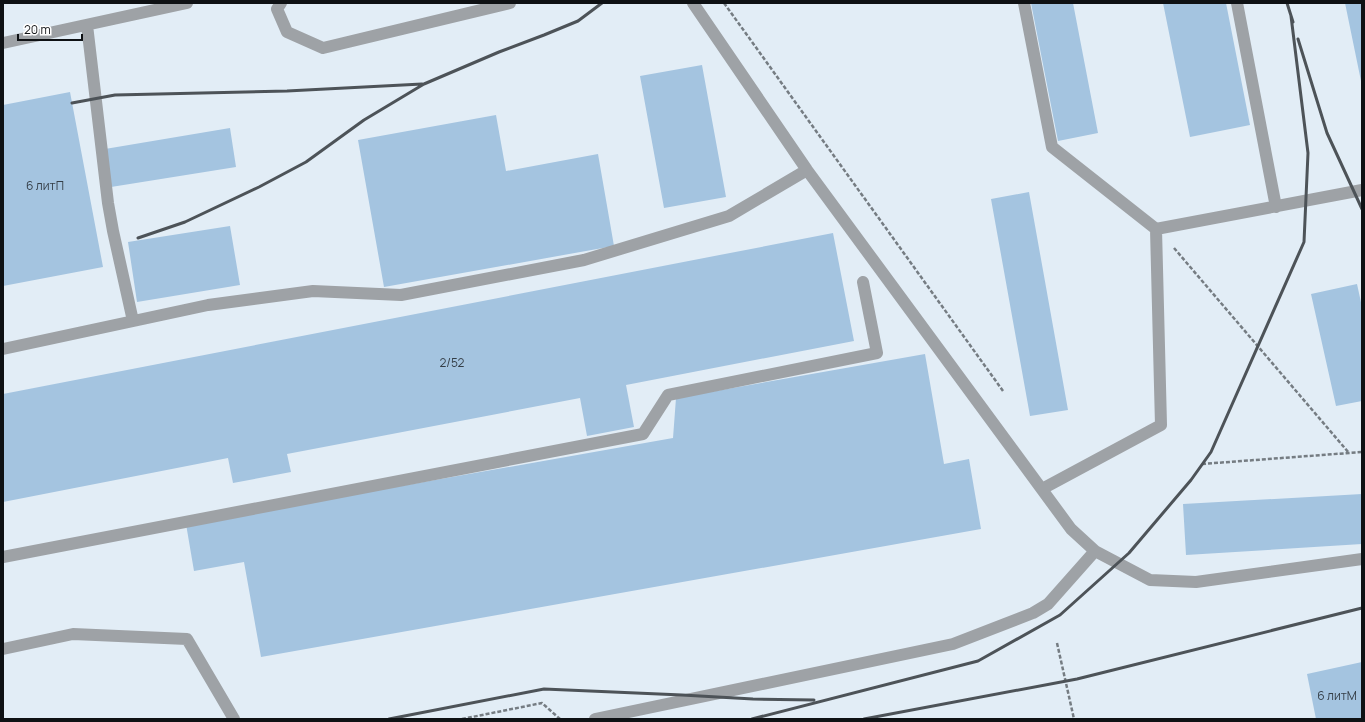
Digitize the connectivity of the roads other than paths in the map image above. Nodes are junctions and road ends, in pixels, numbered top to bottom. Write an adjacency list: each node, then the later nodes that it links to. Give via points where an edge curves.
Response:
1 (187, 3): 7 (lane)
2 (281, 3): 3 (lane, via 277,9 286,32 323,48)
3 (510, 3)
4 (693, 3): 9 (lane)
5 (1024, 3): 12 (lane, via 1052,147)
6 (1237, 3): 11 (lane)
7 (87, 25): 8 (lane); 14 (lane, via 108,203)
8 (3, 43)
9 (807, 170): 14 (lane, via 729,216 584,260 401,295 312,291 208,305); 16 (lane)
10 (1362, 190): 11 (lane)
11 (1276, 207): 12 (lane)
12 (1156, 229): 16 (lane, via 1161,425)
13 (863, 282): 18 (lane, via 877,353 668,395 643,434)
14 (133, 321): 15 (lane)
15 (3, 349)
16 (1042, 489): 17 (lane, via 1072,529)
17 (1095, 551): 19 (lane, via 1150,580 1196,582); 22 (lane, via 1048,604 1033,613 953,644)
18 (3, 557)
19 (1362, 559)
20 (3, 649): 21 (lane, via 73,634 187,639)
21 (234, 719)
22 (595, 719)

